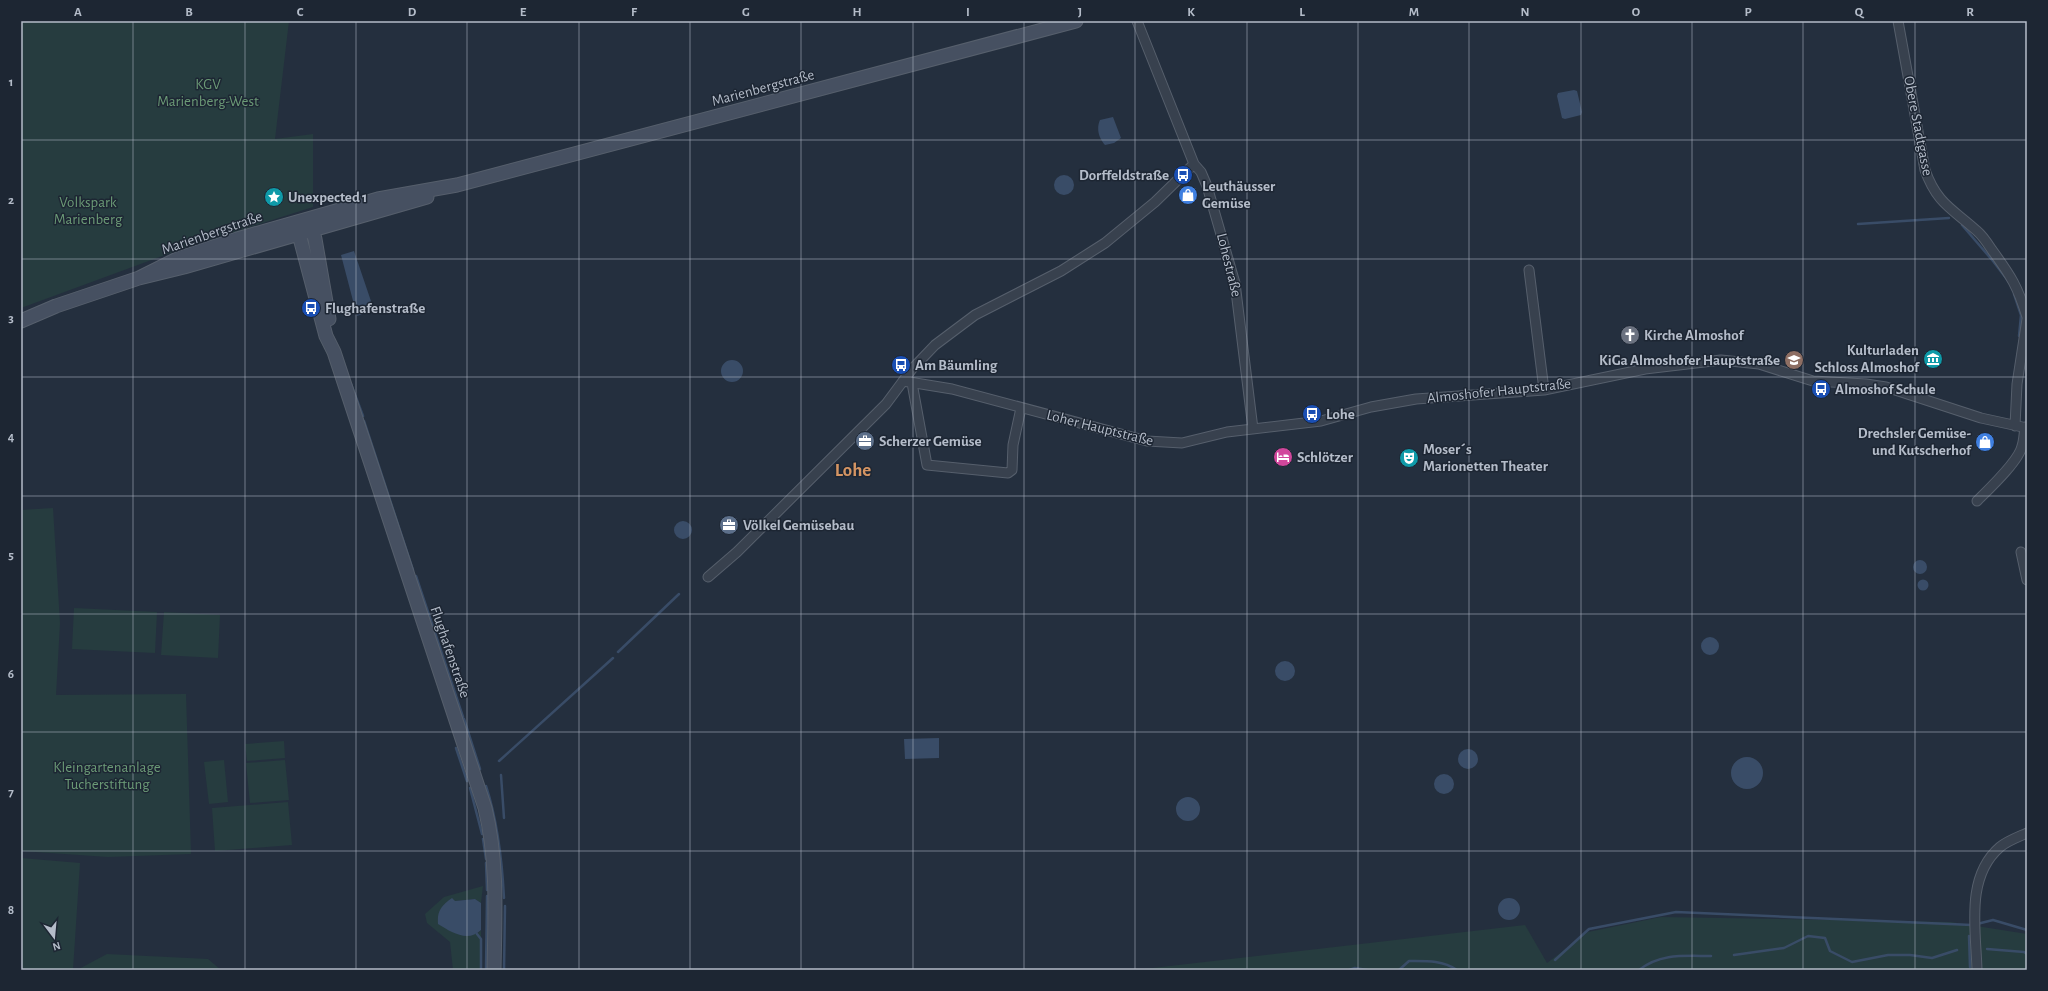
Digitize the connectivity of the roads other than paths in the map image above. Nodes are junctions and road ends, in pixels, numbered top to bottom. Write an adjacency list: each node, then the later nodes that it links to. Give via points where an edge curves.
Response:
1 (1076, 21): 5 (main road, Marienbergstraße, via 457,185 426,197)
2 (1137, 21): 4 (street, Lohestraße)
3 (1898, 21): 7 (street, Obere Stadtgasse, via 1928,182 1946,206 1981,235 2008,272 2020,292)
4 (1194, 164): 9 (street, via 1155,202 1105,243 1061,271 961,324 935,345); 14 (street, Lohestraße, via 1207,186 1235,283)
5 (304, 227): 8 (main road, Marienbergstraße, via 184,267 139,278 56,306); 20 (main road, Flughafenstraße, via 326,336 334,352 485,808 494,862)
6 (1529, 270): 10 (street)
7 (2027, 318): 13 (street, Obere Stadtgasse, via 2017,384)
8 (21, 321)
9 (907, 382): 12 (street, Loher Hauptstraße, via 952,389); 12 (street, via 927,465 1008,473 1012,470 1013,445); 17 (street, via 737,552)
10 (1544, 390): 11 (street, Almoshofer Hauptstraße); 13 (street, Almoshofer Hauptstraße, via 1645,369 1721,360 1759,364 1813,381 1866,384 1886,388 1981,418)
11 (1416, 399): 14 (street, Loher Hauptstraße, via 1371,407 1321,421)
12 (1021, 408): 14 (street, Loher Hauptstraße, via 1147,441 1166,443 1182,443 1227,432)
13 (2022, 427): 15 (street, Obere Stadtgasse, via 2022,447 2015,459)
14 (1254, 429)
15 (1977, 501)
16 (2021, 552): 18 (street)
17 (708, 577)
18 (2027, 580)
19 (2027, 834): 21 (street, via 2000,847 1982,869 1977,886 1975,918)
20 (494, 970)
21 (1977, 970)

